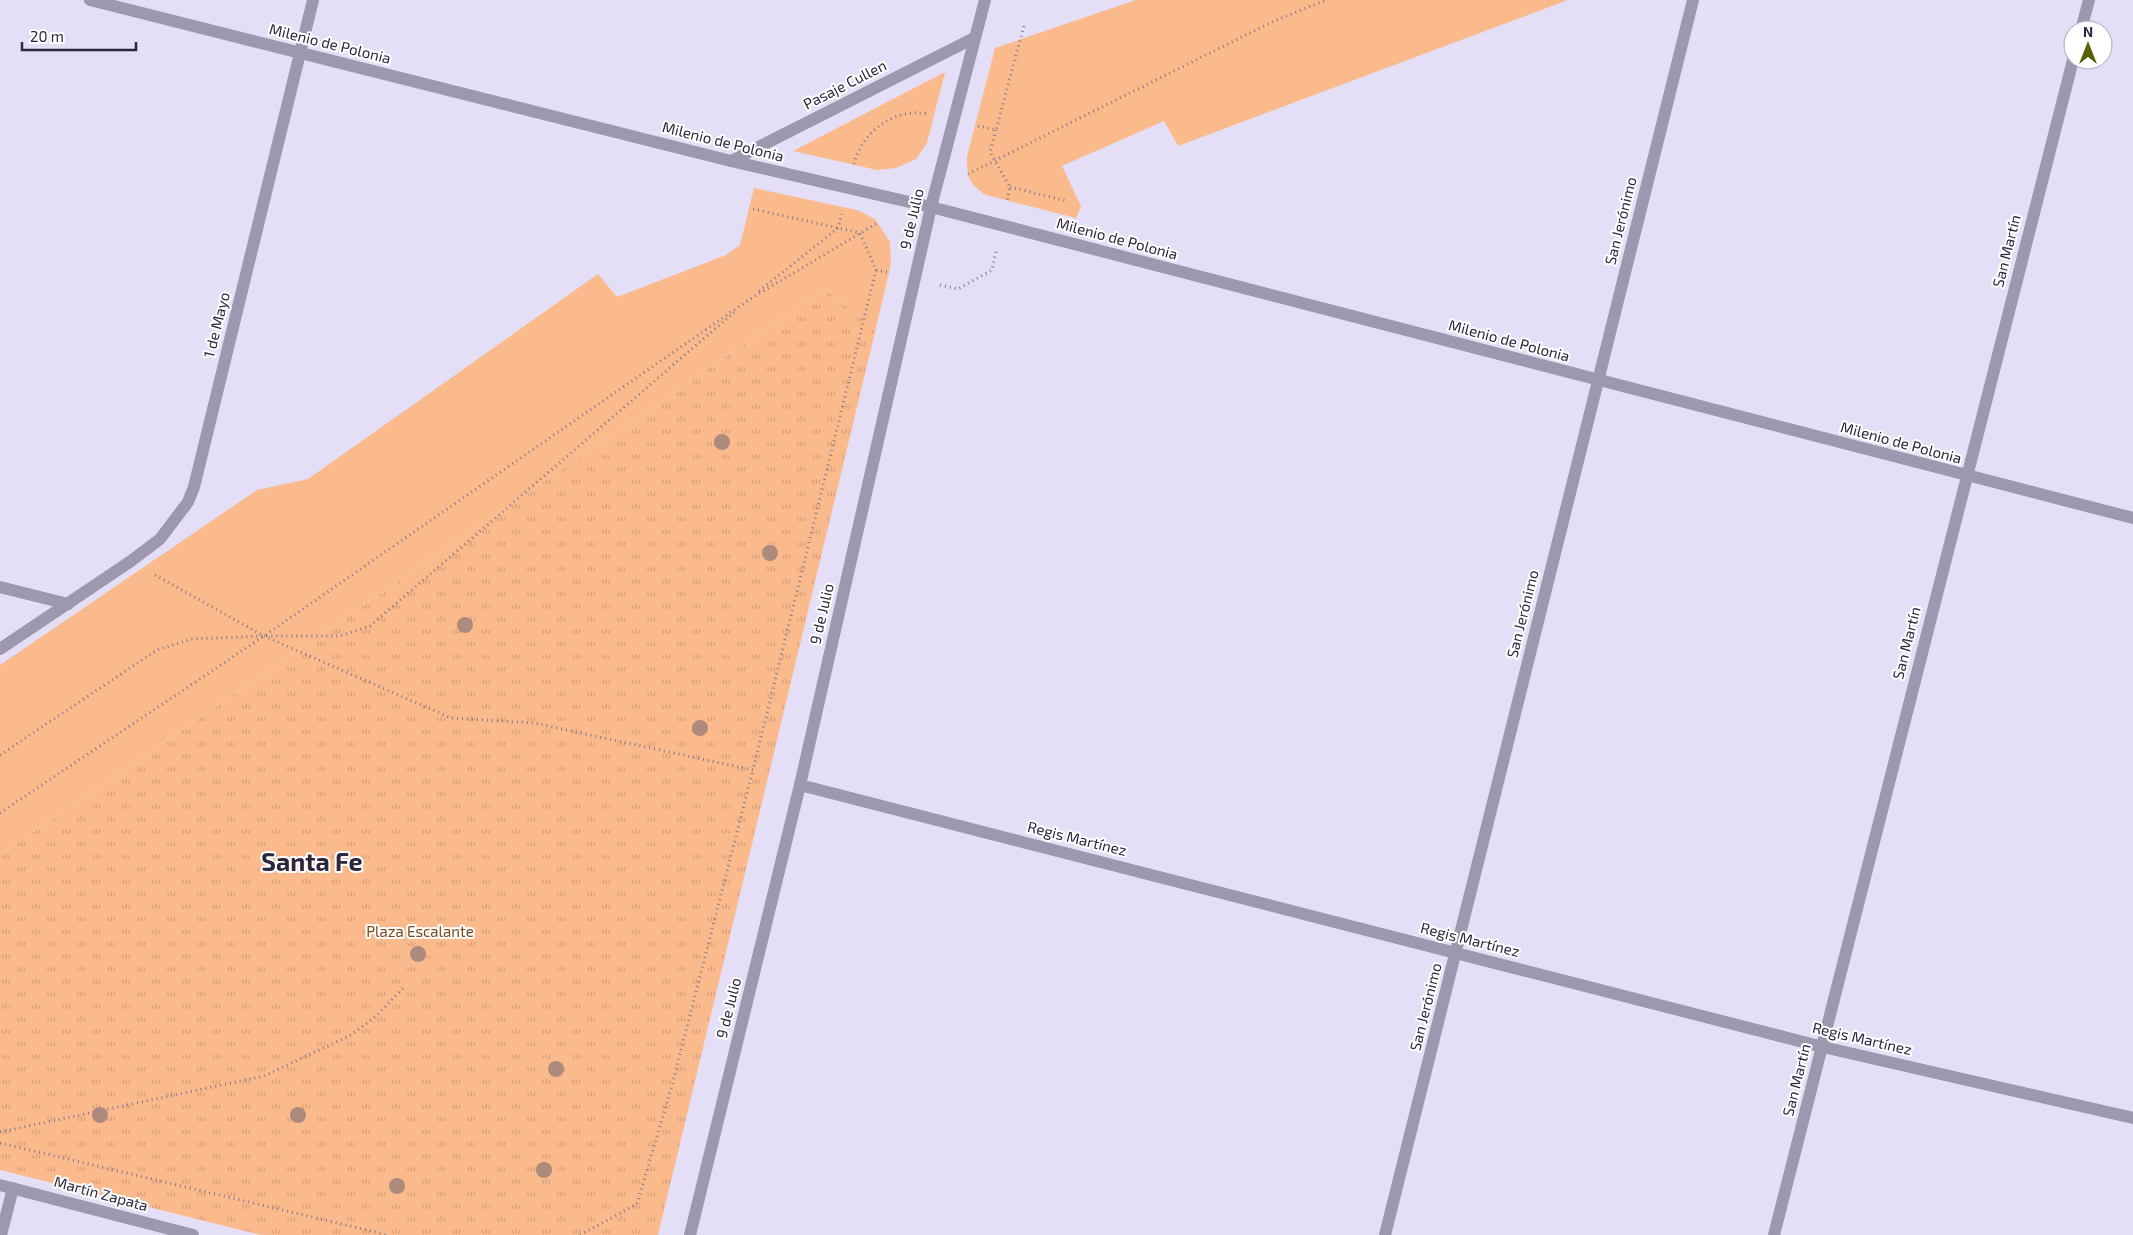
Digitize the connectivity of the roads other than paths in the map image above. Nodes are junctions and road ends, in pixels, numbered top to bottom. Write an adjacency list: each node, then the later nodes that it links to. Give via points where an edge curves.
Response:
1 (90, 0): 8 (street, Milenio de Polonia)
2 (313, 0): 8 (street, 1 de Mayo)
3 (985, 0): 7 (street, 9 de Julio)
4 (1693, 0): 12 (street, San Jerónimo)
5 (2089, 0): 6 (street)
6 (2084, 20)
7 (974, 38): 10 (street, Pasaje Cullen); 11 (street, 9 de Julio)
8 (299, 53): 10 (street, Milenio de Polonia); 16 (street, 1 de Mayo, via 188,502 160,539)
9 (2070, 70): 13 (street, San Martín)
10 (731, 161): 11 (street, Milenio de Polonia)
11 (931, 207): 12 (street, Milenio de Polonia); 18 (street, 9 de Julio)
12 (1598, 381): 13 (street, Milenio de Polonia); 19 (street, San Jerónimo)
13 (1966, 476): 14 (street, Milenio de Polonia); 20 (street, San Martín)
14 (2133, 518)
15 (0, 587): 16 (street)
16 (68, 604): 17 (street)
17 (0, 649)
18 (800, 785): 19 (street, Regis Martínez); 26 (street, 9 de Julio)
19 (1456, 953): 20 (street, Regis Martínez); 27 (street, San Jerónimo)
20 (1823, 1047): 21 (street, Regis Martínez); 28 (street, San Martín)
21 (2133, 1118)
22 (0, 1185): 23 (street, Martín Zapata)
23 (13, 1188): 24 (street); 25 (street, Martín Zapata)
24 (1, 1235)
25 (193, 1235)
26 (690, 1235)
27 (1385, 1235)
28 (1774, 1235)

